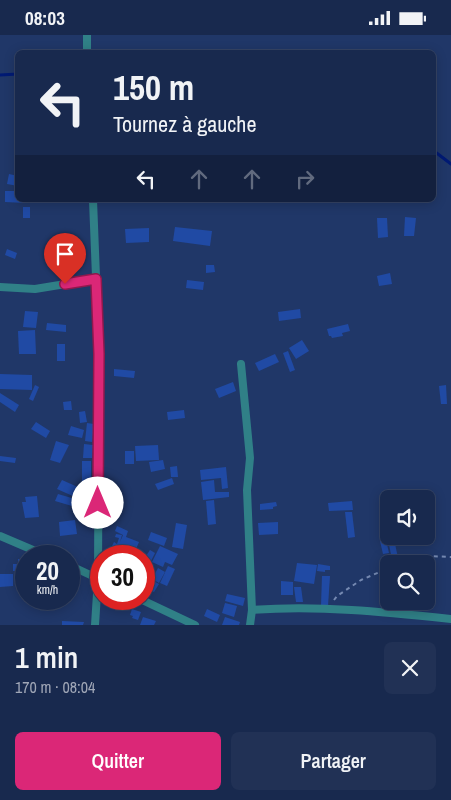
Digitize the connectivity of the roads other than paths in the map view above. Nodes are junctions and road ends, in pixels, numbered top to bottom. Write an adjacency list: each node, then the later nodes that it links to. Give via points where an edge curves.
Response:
1 (87, 35): 2 (street)
2 (87, 50)
3 (93, 202): 4 (street)
4 (96, 279): 5 (street, via 35,289); 9 (street)
5 (0, 287)
6 (241, 364): 12 (street, via 250,458 247,490)
7 (0, 536): 8 (street)
8 (21, 545)
9 (100, 545)
10 (155, 606): 15 (street)
11 (97, 610): 14 (street)
12 (252, 610): 13 (street, via 328,610); 16 (street)
13 (451, 619)
14 (95, 625)
15 (195, 625)
16 (250, 625)

